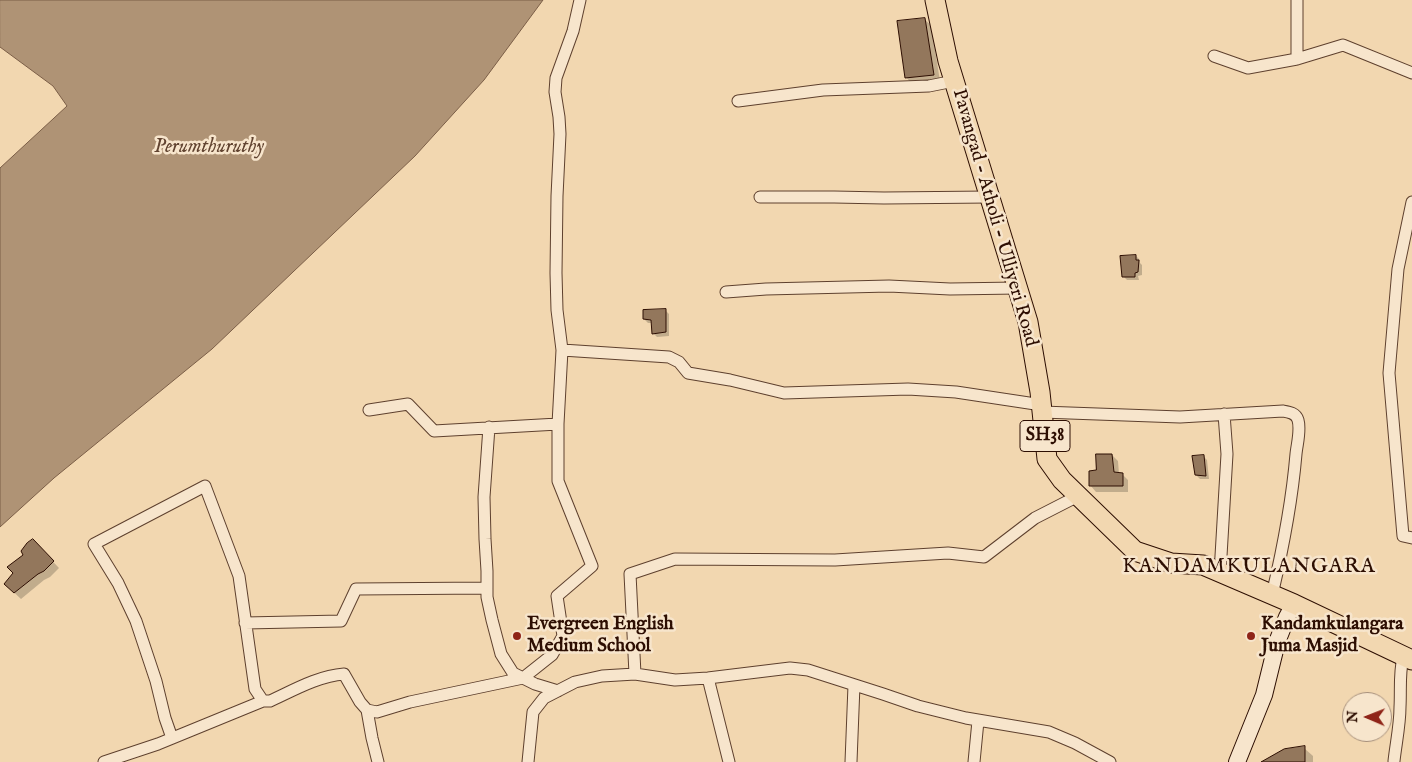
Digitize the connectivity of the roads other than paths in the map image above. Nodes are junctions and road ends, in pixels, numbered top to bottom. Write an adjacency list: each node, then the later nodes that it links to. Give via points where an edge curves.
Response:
1 (580, 0): 14 (street, via 556,78 555,92 560,134 556,204 557,310)
2 (935, 0): 7 (main road, Pavangad - Atholi - Ulliyeri Road / SH38)
3 (1297, 0): 5 (street)
4 (1214, 56): 5 (street, via 1248,68)
5 (1297, 59): 6 (street, via 1343,45)
6 (1412, 74)
7 (954, 81): 8 (street, via 928,86 823,90); 10 (main road, Pavangad - Atholi - Ulliyeri Road / SH38)
8 (738, 101)
9 (760, 197): 10 (street)
10 (990, 197): 12 (main road, Pavangad - Atholi - Ulliyeri Road / SH38)
11 (1412, 202): 21 (street, via 1398,269 1389,373 1403,536)
12 (1018, 288): 13 (street, via 880,286); 15 (main road, Pavangad - Atholi - Ulliyeri Road / SH38, via 1028,322)
13 (726, 292)
14 (562, 350): 15 (street, via 669,357 679,362 688,373 784,394 908,388 956,392); 18 (street)
15 (1042, 409): 17 (street, via 1180,417); 20 (main road, Pavangad - Atholi - Ulliyeri Road / SH38, via 1047,459)
16 (369, 410): 19 (street, via 408,404 434,431)
17 (1224, 414): 22 (street, via 1227,454); 24 (street, via 1283,411 1293,413 1298,419 1285,540)
18 (558, 424): 19 (street); 29 (street, via 558,481 592,566 557,596 563,636 552,655)
19 (489, 427): 23 (street, via 484,498)
20 (1078, 496): 22 (main road, Pavangad - Atholi - Ulliyeri Road / SH38, via 1135,551 1171,563 1203,565); 28 (street, via 1035,518 984,557 948,553 835,560 675,559 630,574)
21 (1412, 538)
22 (1220, 572): 24 (main road, Pavangad - Atholi - Ulliyeri Road / SH38)
23 (487, 588): 26 (street, via 356,589 341,621); 29 (street, via 501,654 513,673)
24 (1272, 595): 25 (main road, Pavangad - Atholi - Ulliyeri Road / SH38)
25 (1294, 604): 27 (main road, Pavangad - Atholi - Ulliyeri Road / SH38); 46 (street, via 1277,642 1264,695)
26 (245, 623): 33 (street, via 255,688); 36 (street, via 239,576 205,486 94,544 136,621)
27 (1408, 658): 38 (street, via 1401,667)
28 (635, 674): 30 (street, via 675,680); 32 (street, via 602,676 575,682)
29 (523, 678): 32 (street); 34 (street, via 377,712)
30 (708, 678): 31 (street, via 790,668 808,670); 42 (street)
31 (854, 685): 35 (street); 43 (street)
32 (558, 691): 41 (street, via 544,698 533,712)
33 (263, 701): 34 (street, via 335,674 344,674); 36 (street)
34 (367, 710): 40 (street)
35 (978, 721): 44 (street); 45 (street, via 1048,732)
36 (172, 738): 37 (street)
37 (117, 760): 39 (street)
38 (1394, 761)
39 (104, 762)
40 (378, 762)
41 (528, 762)
42 (729, 762)
43 (850, 762)
44 (974, 762)
45 (1110, 762)
46 (1238, 762)

